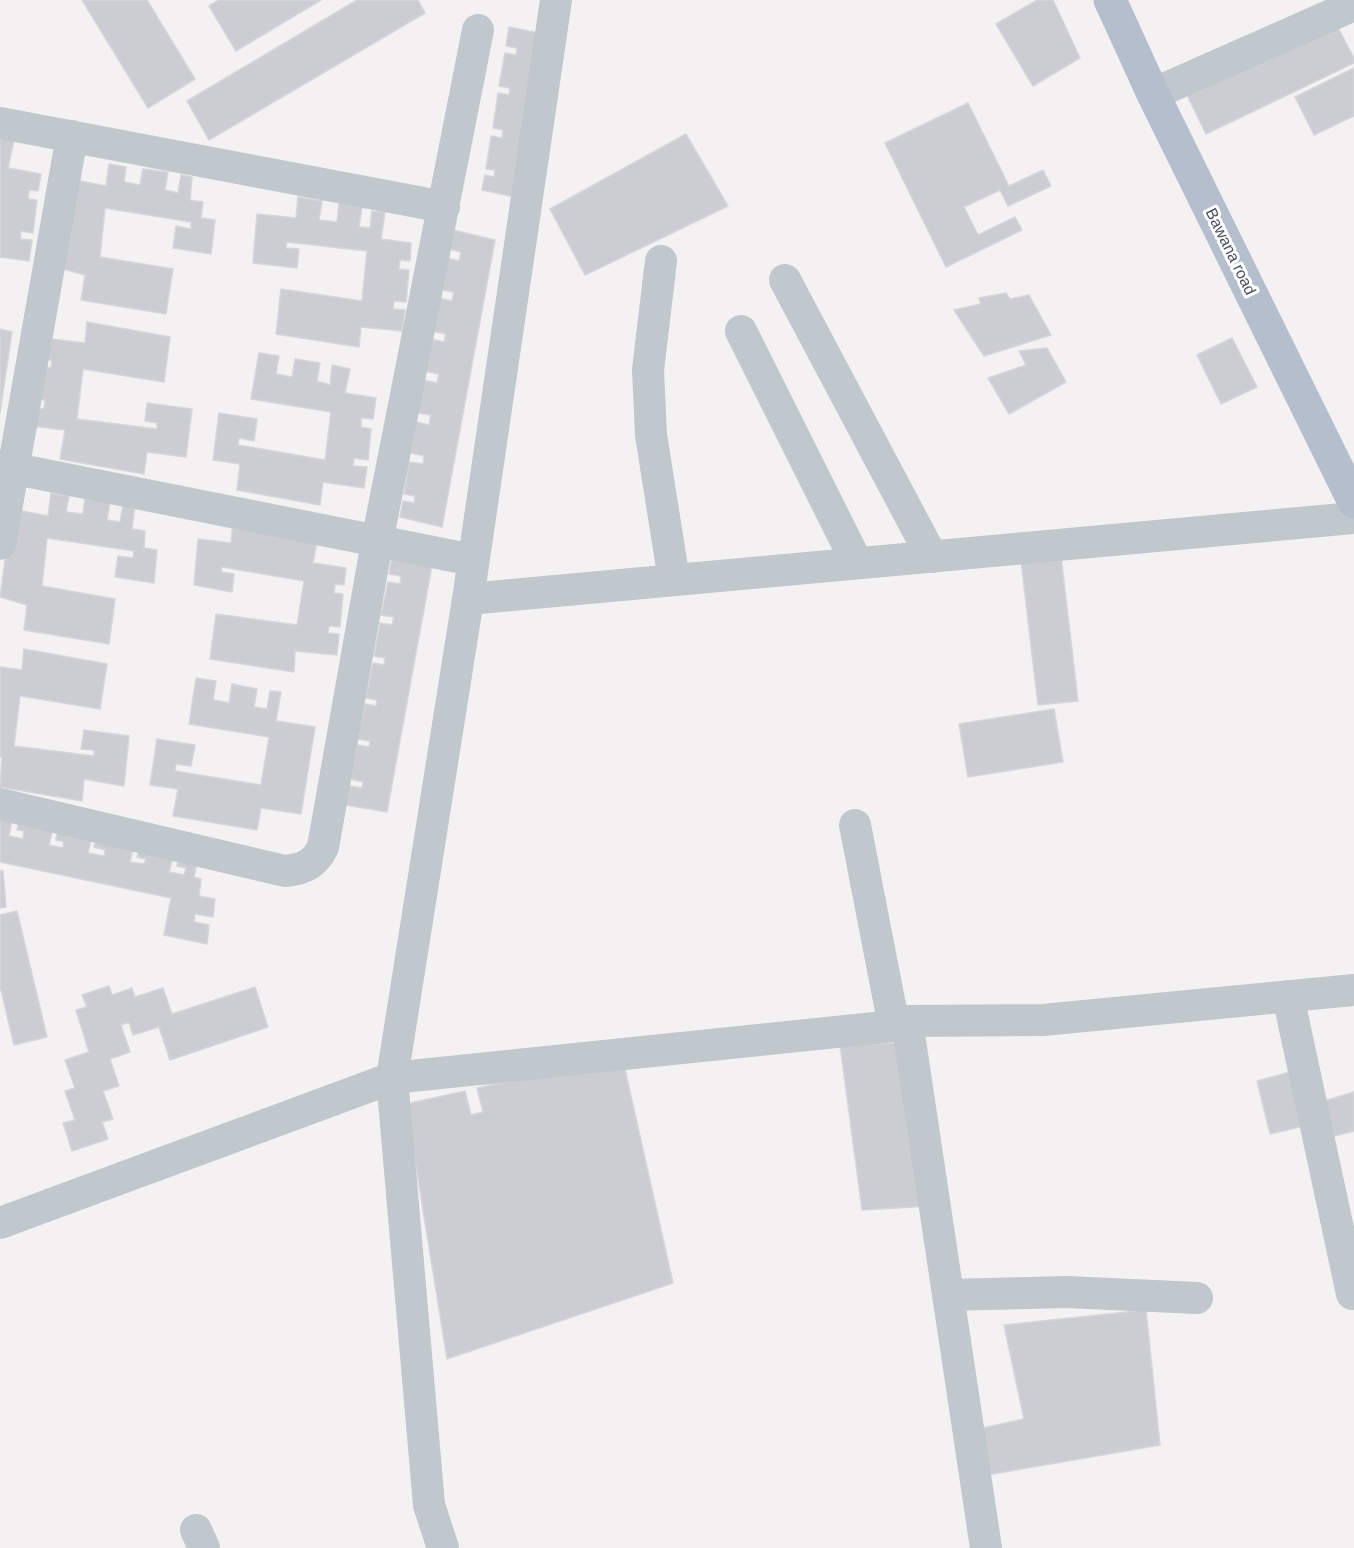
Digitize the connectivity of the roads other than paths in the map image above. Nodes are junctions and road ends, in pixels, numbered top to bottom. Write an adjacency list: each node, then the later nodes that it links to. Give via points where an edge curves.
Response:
1 (556, 0): 18 (street)
2 (1110, 0): 5 (main road, Bawana road)
3 (1354, 5): 5 (street)
4 (478, 30): 8 (street)
5 (1152, 94): 13 (main road, Bawana road)
6 (0, 123): 7 (street)
7 (72, 136): 8 (street); 12 (street)
8 (444, 207): 15 (street)
9 (661, 261): 20 (street, via 648,370 651,435)
10 (785, 280): 17 (street)
11 (741, 331): 19 (street)
12 (7, 468): 15 (street); 16 (street)
13 (1354, 502)
14 (1354, 518): 17 (street)
15 (377, 542): 18 (street); 22 (street, via 323,847 310,865 285,871)
16 (0, 544)
17 (932, 557): 19 (street)
18 (473, 560): 21 (street)
19 (857, 563): 20 (street)
20 (674, 580): 21 (street)
21 (468, 599): 27 (street)
22 (0, 804)
23 (855, 825): 26 (street)
24 (1354, 990): 25 (street)
25 (1288, 996): 26 (street, via 1043,1020); 29 (street)
26 (901, 1024): 27 (street); 30 (street)
27 (392, 1078): 28 (street); 32 (street, via 429,1505)
28 (0, 1223)
29 (1352, 1294)
30 (948, 1295): 31 (street, via 1067,1292); 33 (street)
31 (1197, 1298)
32 (442, 1548)
33 (986, 1548)

